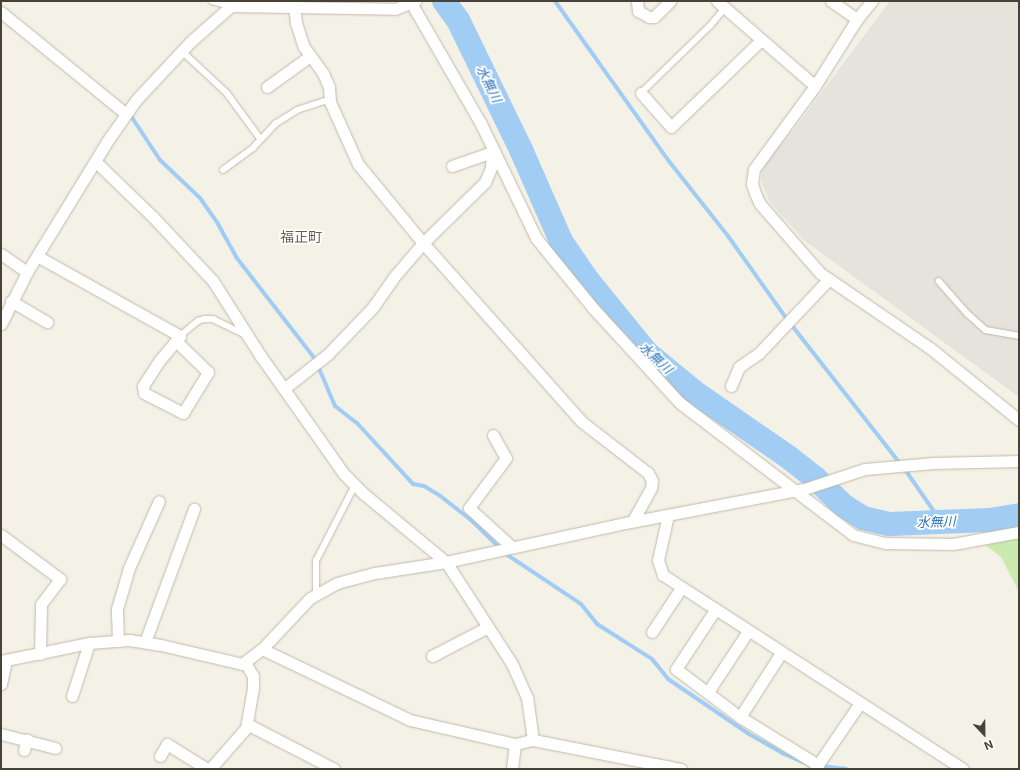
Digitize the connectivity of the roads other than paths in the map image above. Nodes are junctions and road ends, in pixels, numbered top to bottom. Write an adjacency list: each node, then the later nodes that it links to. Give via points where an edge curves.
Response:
1 (212, 1): 8 (lane)
2 (412, 1): 9 (street, via 395,9); 21 (street)
3 (637, 1): 6 (street, via 638,11 649,18 654,17)
4 (831, 1): 11 (street)
5 (872, 1): 11 (street)
6 (665, 3)
7 (721, 4): 12 (street); 17 (lane, via 705,31)
8 (231, 6): 9 (street); 13 (street)
9 (294, 6): 14 (street, via 296,23)
10 (1, 12): 19 (street)
11 (857, 19): 15 (street)
12 (761, 40): 15 (street); 17 (street, via 671,127)
13 (182, 51): 19 (street); 20 (lane, via 227,93)
14 (310, 56): 16 (street); 18 (street, via 323,73 329,87)
15 (815, 86): 29 (street, via 760,159 754,169 752,184 760,204 820,272)
16 (267, 87)
17 (641, 94)
18 (330, 99): 20 (lane, via 297,110 275,124); 25 (street, via 358,164)
19 (126, 114): 22 (street)
20 (260, 138): 24 (lane, via 253,148)
21 (492, 150): 23 (street); 25 (street, via 491,168 485,182); 43 (street, via 536,238 606,324 680,403)
22 (96, 162): 27 (street); 36 (street, via 153,217 213,281)
23 (452, 166)
24 (223, 170)
25 (423, 243): 38 (street, via 393,278 373,307 321,360); 47 (street, via 582,422 648,473 652,481 651,488)
26 (1, 254): 28 (street)
27 (37, 256): 28 (street); 35 (street)
28 (28, 272): 31 (street)
29 (830, 279): 37 (street, via 759,353 739,367); 39 (street, via 930,348)
30 (939, 281): 34 (lane, via 986,330)
31 (11, 301): 32 (street); 33 (street)
32 (47, 322)
33 (1, 324)
34 (1019, 336)
35 (178, 338): 35 (street, via 158,361 143,386 144,393 183,413 208,372); 36 (lane, via 198,321 214,319)
36 (250, 338): 38 (street)
37 (731, 386)
38 (284, 388): 42 (street, via 312,432)
39 (1019, 420)
40 (493, 435): 50 (street, via 506,458 469,508)
41 (1019, 461): 43 (street, via 941,462 873,468 835,477)
42 (355, 485): 51 (street); 53 (lane, via 316,561)
43 (799, 490): 46 (street); 48 (street, via 853,534 868,540 899,544 953,544)
44 (159, 501): 58 (street, via 130,568 119,602)
45 (194, 509): 59 (street)
46 (668, 515): 47 (street); 52 (street, via 658,560 663,575)
47 (633, 522): 50 (street)
48 (1019, 532)
49 (1, 535): 63 (street, via 60,579 41,604)
50 (512, 547): 51 (street)
51 (446, 562): 53 (street, via 375,573 337,583); 55 (street)
52 (681, 588): 54 (street); 57 (street)
53 (316, 594): 61 (street)
54 (715, 610): 56 (street); 68 (street, via 676,668)
55 (488, 627): 64 (street); 74 (street, via 512,664 527,697)
56 (748, 631): 62 (street); 68 (street)
57 (652, 632)
58 (118, 640): 59 (street); 60 (street)
59 (145, 642): 66 (street, via 242,664)
60 (89, 643): 63 (street); 69 (street)
61 (262, 649): 66 (street); 75 (street, via 410,720)
62 (782, 653): 70 (street); 71 (street)
63 (40, 654): 65 (street)
64 (432, 656)
65 (3, 661): 67 (street)
66 (245, 662): 72 (street, via 252,676 253,688)
67 (1, 684)
68 (708, 692): 71 (street)
69 (72, 696)
70 (860, 703): 78 (street); 84 (street)
71 (740, 717): 78 (street)
72 (247, 724): 80 (street); 81 (street)
73 (1, 734): 76 (street, via 25,745)
74 (533, 740): 75 (street); 83 (street)
75 (515, 744): 82 (street)
76 (55, 748)
77 (160, 756): 79 (street, via 167,744)
78 (816, 767)
79 (207, 769)
80 (210, 769)
81 (334, 769)
82 (512, 769)
83 (681, 769)
84 (963, 769)

